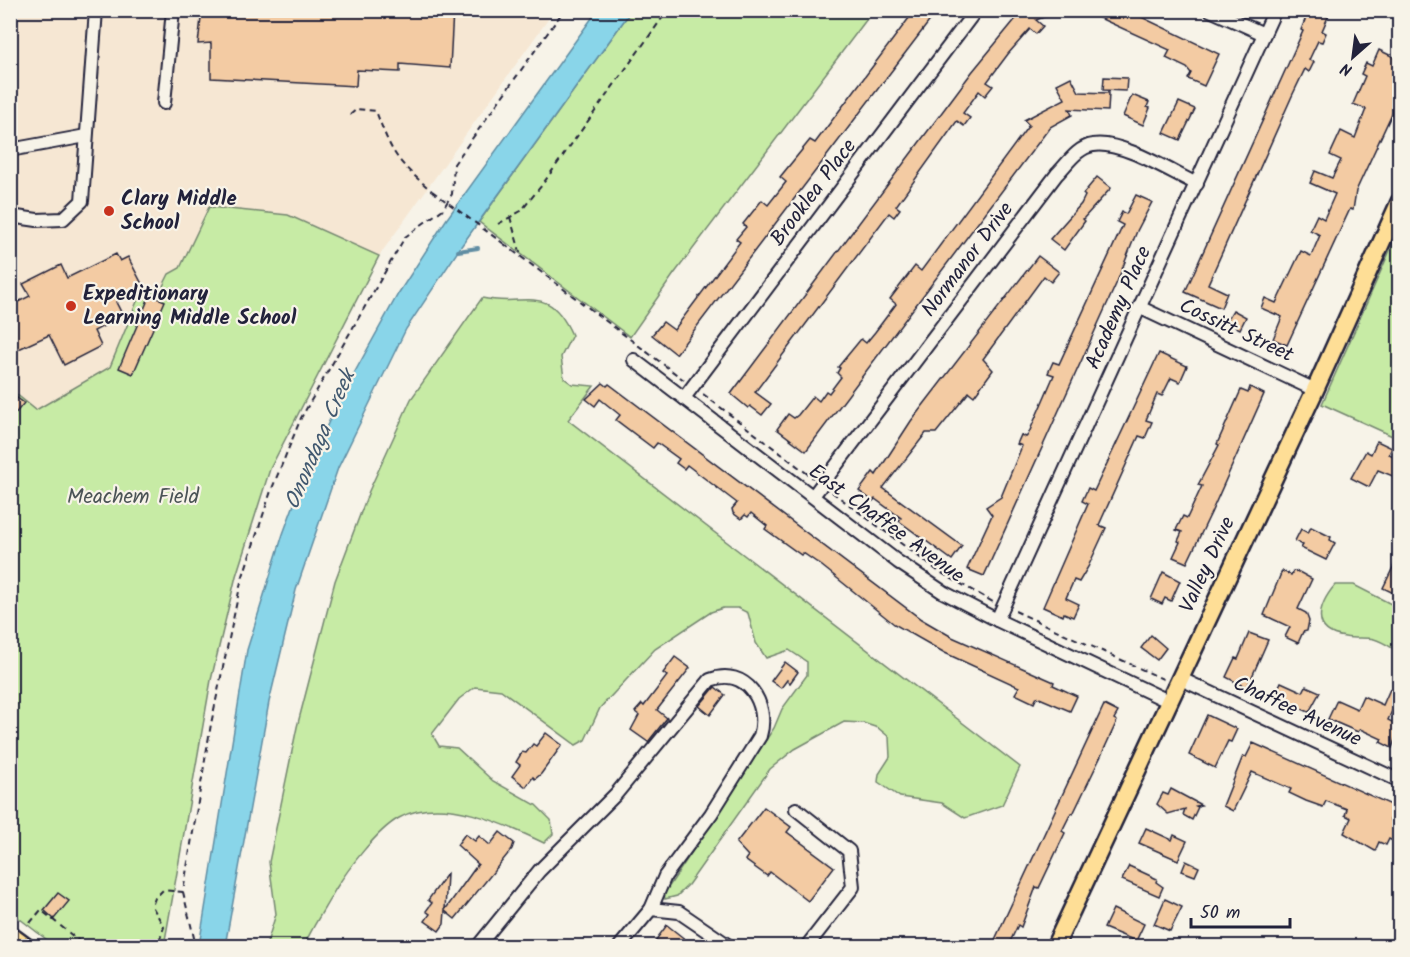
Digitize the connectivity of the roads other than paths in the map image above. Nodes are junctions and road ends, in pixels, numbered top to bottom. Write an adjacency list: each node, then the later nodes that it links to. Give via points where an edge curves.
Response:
1 (96, 10): 8 (street)
2 (173, 10): 7 (street)
3 (976, 10): 16 (street, Brooklea Place)
4 (1210, 10): 6 (street)
5 (1275, 10): 6 (street, Academy Place)
6 (1264, 34): 10 (street, Academy Place)
7 (164, 103)
8 (86, 136): 9 (street); 12 (street, via 81,201 63,219)
9 (10, 150)
10 (1197, 183): 13 (street, Academy Place); 17 (street, Normanor Drive, via 1127,151 1092,145 1080,150 1057,174)
11 (1400, 201): 15 (main road, Valley Drive)
12 (10, 216)
13 (1141, 308): 15 (street, Cossitt Street); 18 (street, Academy Place)
14 (634, 360): 16 (street, East Chaffee Avenue)
15 (1315, 390): 19 (main road, Valley Drive)
16 (684, 398): 17 (street, East Chaffee Avenue)
17 (813, 495): 18 (street, East Chaffee Avenue, via 943,592)
18 (997, 620): 20 (street, East Chaffee Avenue)
19 (1179, 678): 20 (main road, Valley Drive); 21 (street, Chaffee Avenue)
20 (1168, 700): 30 (main road, Valley Drive)
21 (1400, 781)
22 (796, 809): 29 (street, via 849,851 854,887)
23 (651, 909): 26 (street, via 665,876 711,814 760,736 765,722 761,703 751,688 738,681 717,677 710,680 616,794 539,871); 27 (street); 28 (street, via 679,912)
24 (10, 935): 25 (main road)
25 (25, 946)
26 (478, 946)
27 (620, 946)
28 (729, 946)
29 (807, 946)
30 (1055, 946)

